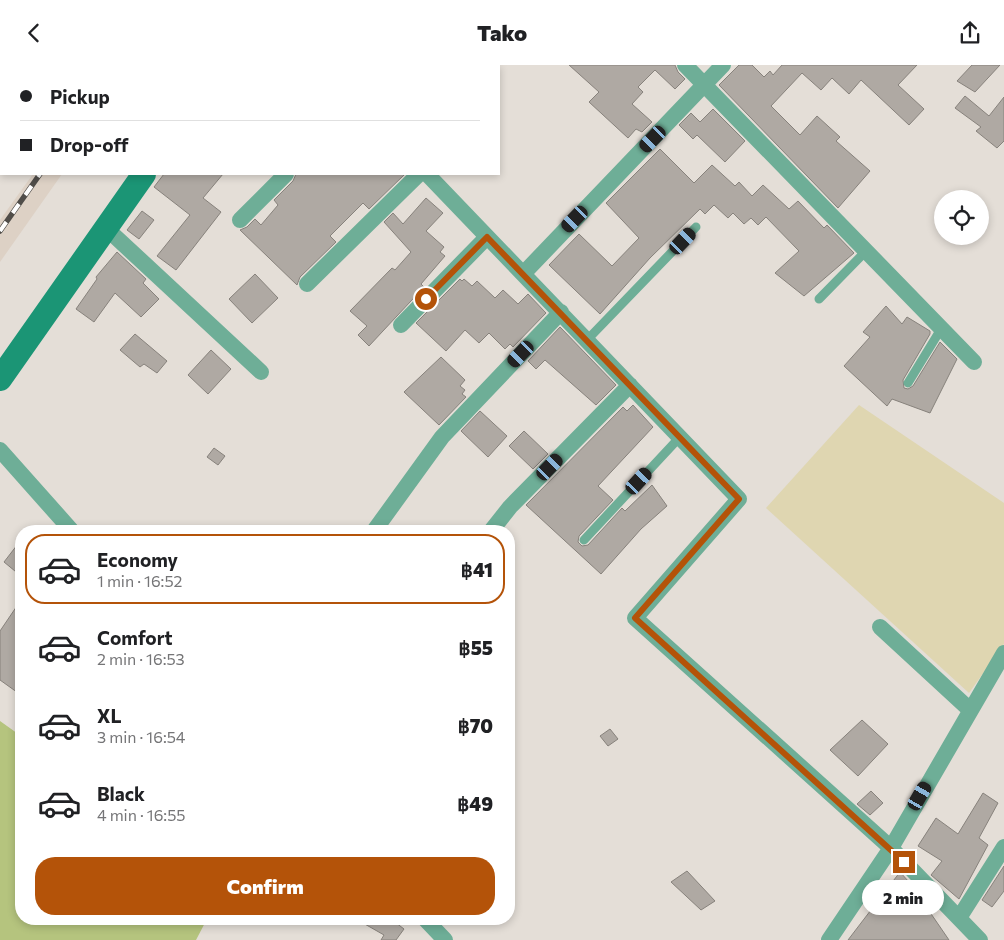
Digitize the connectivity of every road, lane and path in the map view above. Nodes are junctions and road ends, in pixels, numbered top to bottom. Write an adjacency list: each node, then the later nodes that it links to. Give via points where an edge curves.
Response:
1 (685, 65): 3 (street)
2 (723, 65): 3 (street)
3 (705, 85): 12 (street); 13 (street)
4 (143, 175): 10 (street)
5 (285, 175): 8 (street)
6 (418, 175): 14 (street)
7 (428, 175): 11 (street)
8 (240, 220)
9 (696, 227): 19 (lane)
10 (106, 228): 21 (street); 22 (street)
11 (487, 237): 13 (street); 17 (street)
12 (867, 250): 15 (lane); 18 (street)
13 (524, 273): 16 (street)
14 (307, 284)
15 (818, 299)
16 (561, 312): 19 (street); 28 (street, via 442,437)
17 (401, 325)
18 (942, 329): 20 (street); 23 (lane)
19 (587, 340): 24 (street)
20 (974, 363)
21 (261, 372)
22 (0, 379)
23 (908, 383)
24 (630, 385): 25 (street); 29 (street)
25 (680, 438): 30 (lane); 35 (street, via 739,499 635,618)
26 (0, 450): 27 (street)
27 (67, 525)
28 (378, 525)
29 (496, 525)
30 (584, 540)
31 (880, 627): 33 (street)
32 (1004, 653): 33 (street)
33 (969, 709): 35 (street)
34 (1004, 847): 36 (street)
35 (891, 848): 36 (street); 39 (street)
36 (959, 918): 40 (street)
37 (431, 925): 38 (street)
38 (445, 940)
39 (829, 940)
40 (980, 940)

